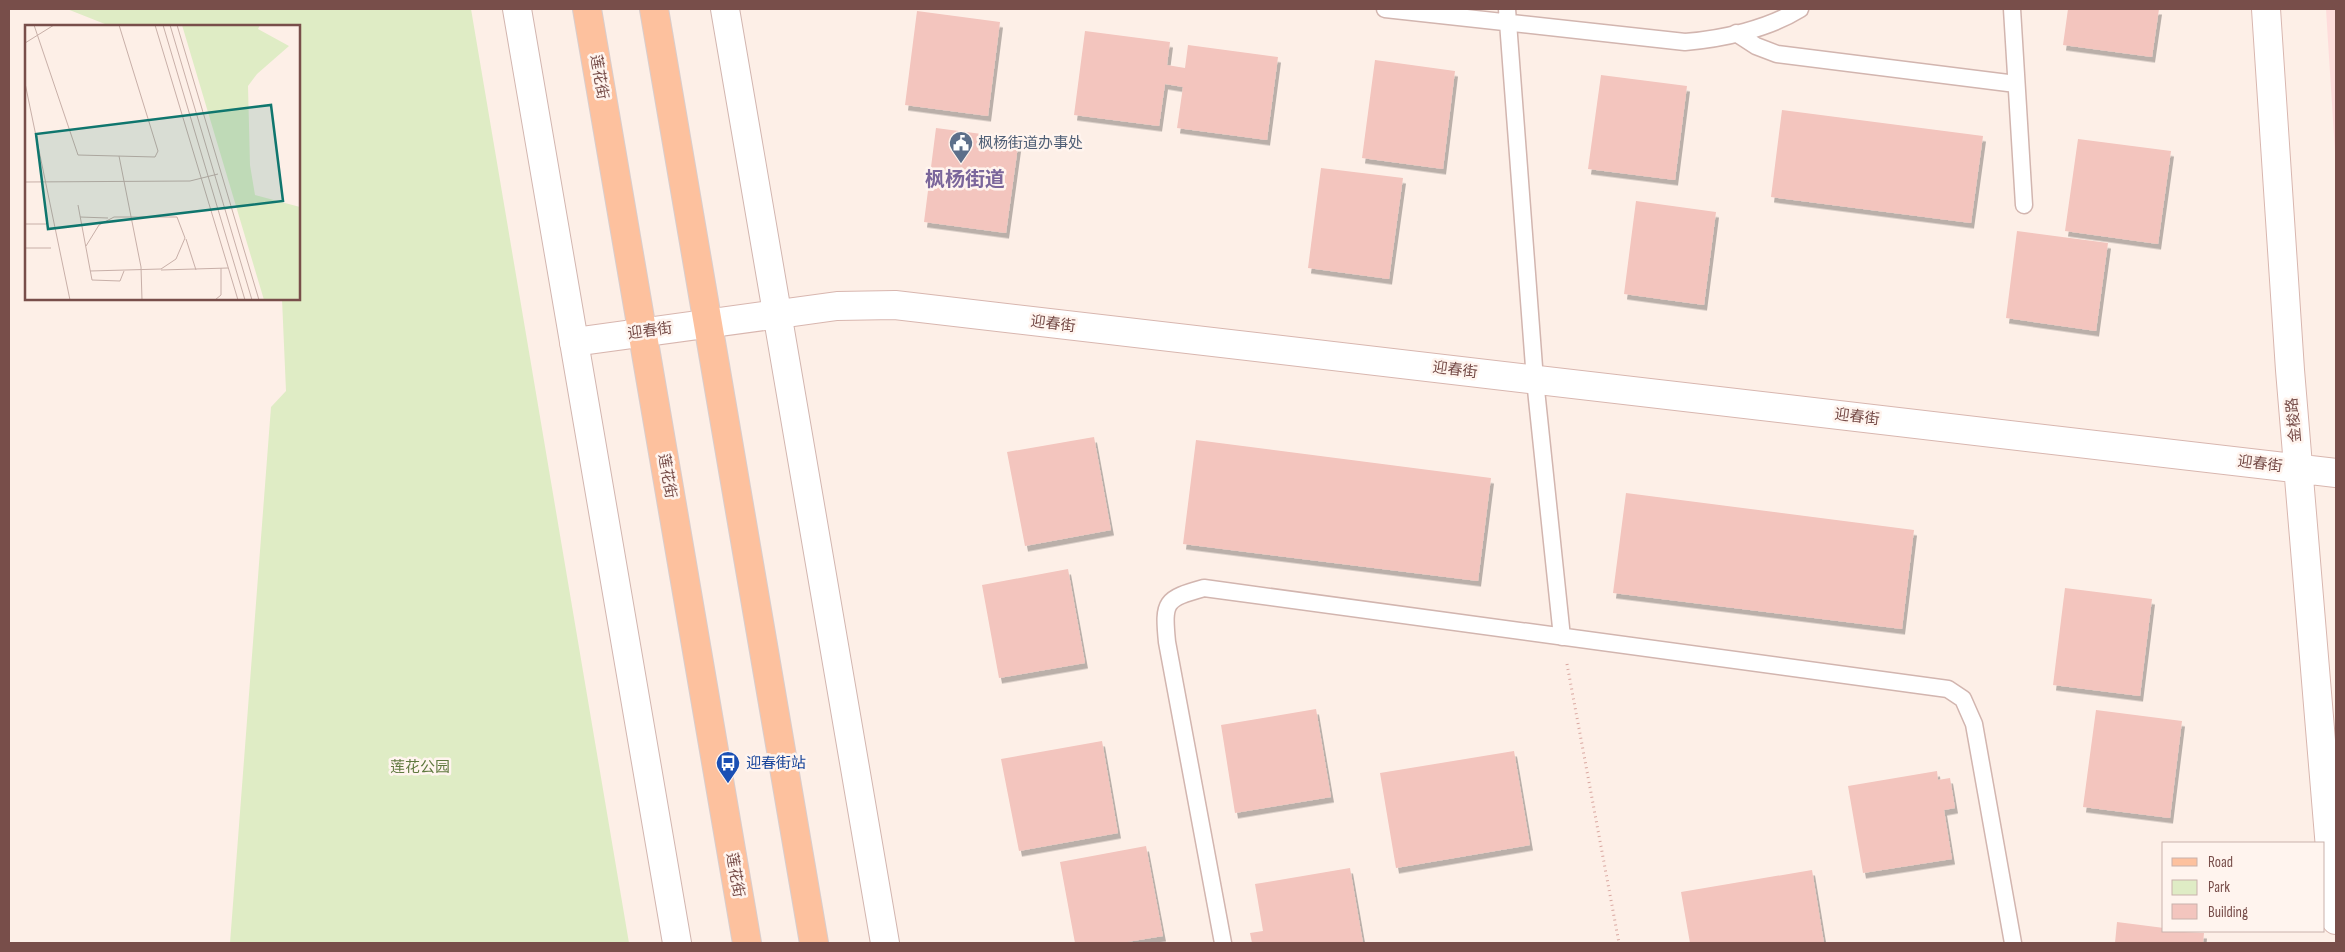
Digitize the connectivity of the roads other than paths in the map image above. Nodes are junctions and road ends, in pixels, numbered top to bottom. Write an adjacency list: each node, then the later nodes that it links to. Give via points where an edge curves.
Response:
1 (517, 9): 16 (street)
2 (587, 9): 15 (main road, 莲花街)
3 (654, 9): 14 (main road)
4 (726, 9): 13 (street)
5 (1385, 9): 9 (lane)
6 (1800, 9): 10 (lane, via 1789,16)
7 (2012, 9): 11 (lane)
8 (2266, 9): 18 (street, 金梭路)
9 (1507, 16): 10 (lane, via 1685,42 1719,39); 17 (lane)
10 (1736, 33): 11 (lane, via 1777,54)
11 (2016, 84): 12 (lane)
12 (2024, 205)
13 (778, 314): 14 (street, 迎春街); 17 (street, 迎春街, via 837,306 895,305); 25 (street)
14 (708, 323): 15 (street, 迎春街); 24 (main road)
15 (642, 332): 16 (street, 迎春街); 23 (main road, 莲花街)
16 (574, 342): 22 (street)
17 (1535, 380): 18 (street, 迎春街); 20 (lane)
18 (2298, 469): 19 (street, 迎春街); 21 (street, 金梭路)
19 (2336, 473)
20 (1562, 637): 26 (lane, via 1204,588 1176,596 1164,617 1167,642); 27 (lane, via 1948,690 1963,699 1974,724)
21 (2336, 920)
22 (677, 943)
23 (747, 943)
24 (814, 943)
25 (885, 943)
26 (1223, 943)
27 (2013, 943)

